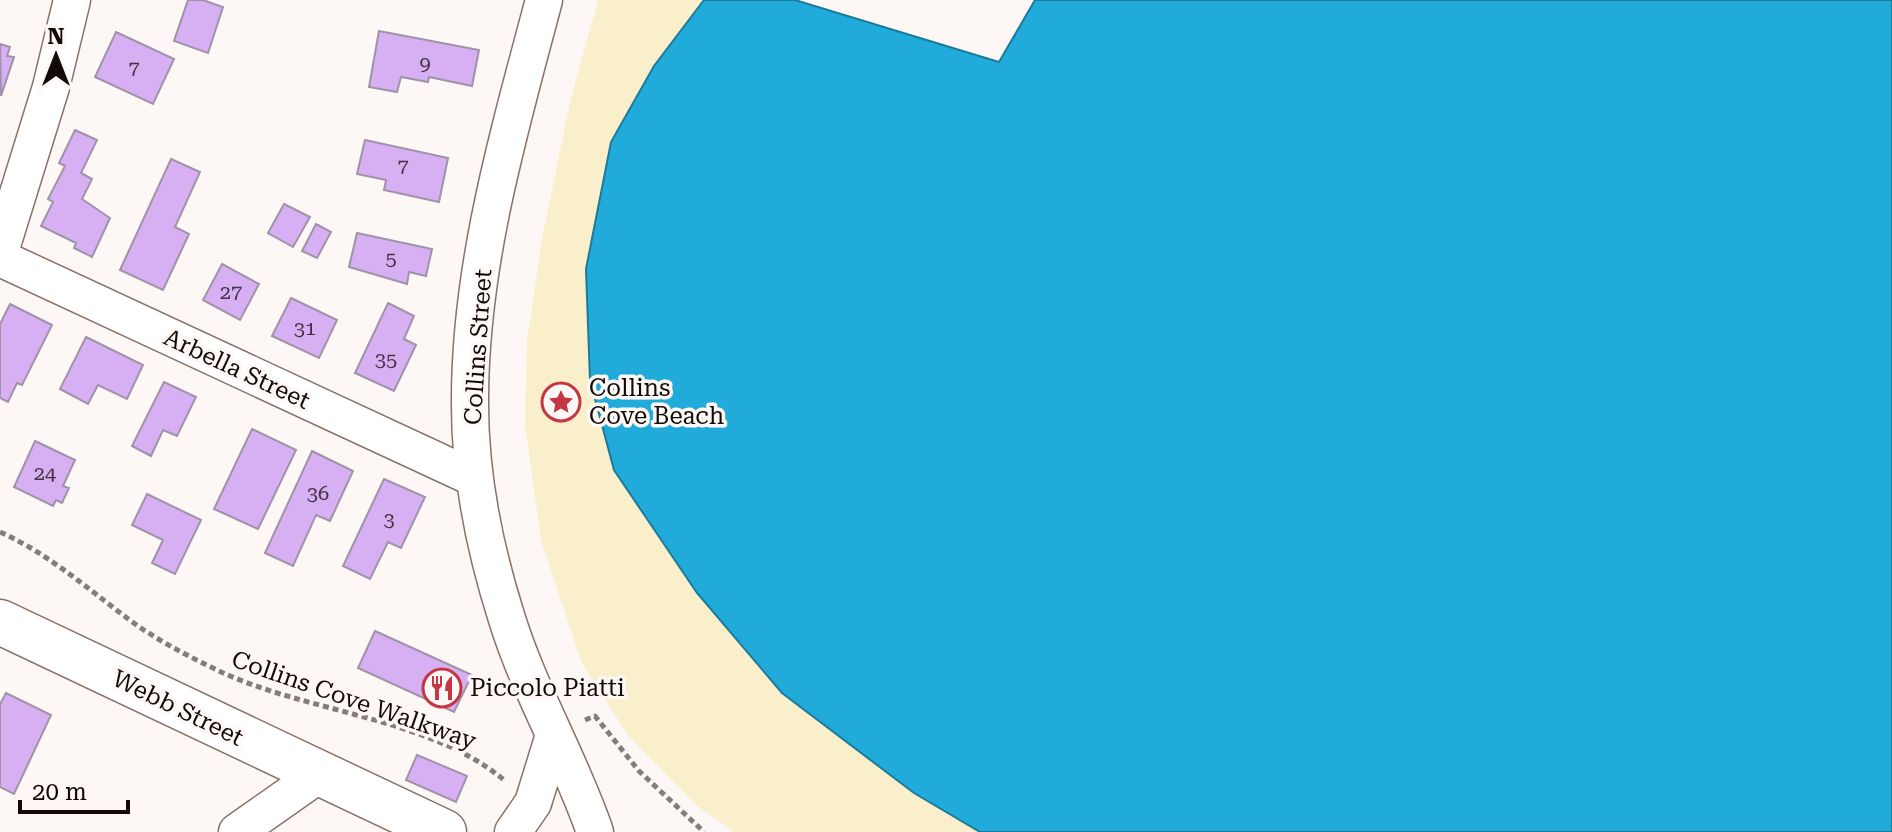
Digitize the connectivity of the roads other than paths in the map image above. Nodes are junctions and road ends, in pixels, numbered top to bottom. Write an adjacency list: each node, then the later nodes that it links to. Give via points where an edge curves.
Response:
1 (72, 0): 3 (street)
2 (544, 0): 4 (street, Collins Street, via 481,272 470,405)
3 (0, 255): 4 (street, Arbella Street)
4 (474, 478): 6 (street, Collins Street, via 507,619)
5 (0, 622): 7 (main road, Webb Street)
6 (554, 735): 10 (street, via 533,803); 11 (street, Collins Street)
7 (318, 775): 8 (street); 9 (main road, Webb Street)
8 (237, 832)
9 (444, 832)
10 (513, 832)
11 (595, 832)

